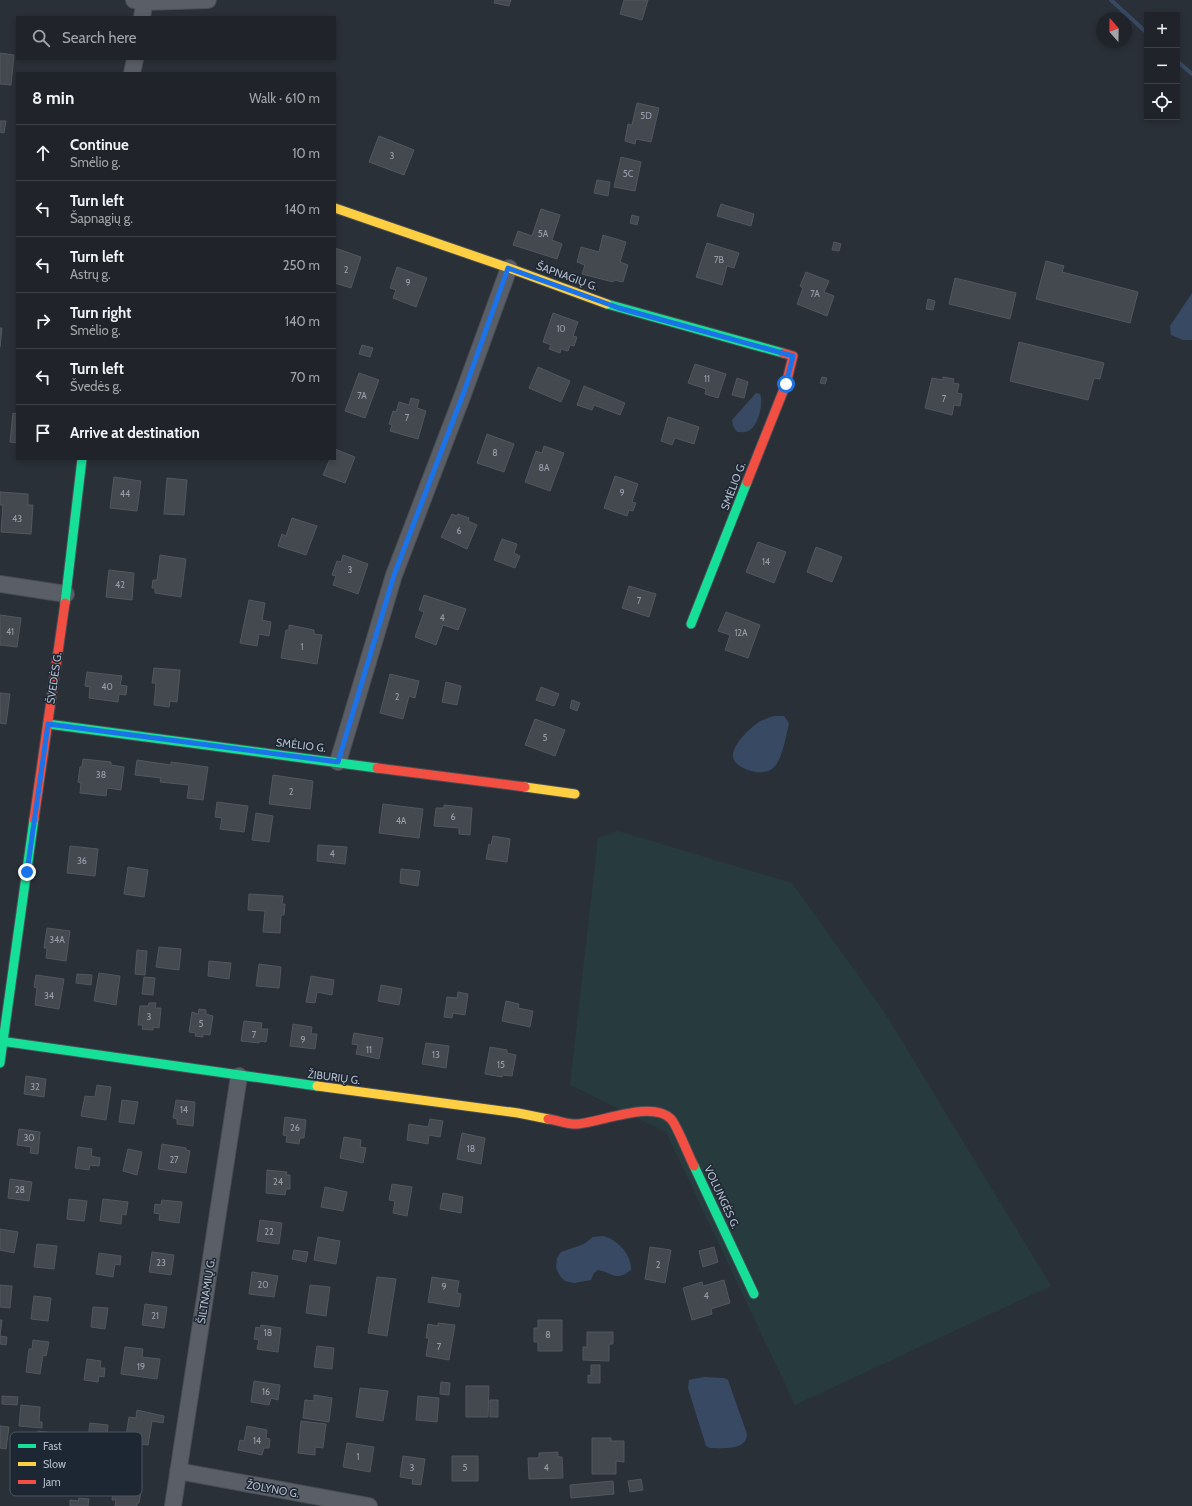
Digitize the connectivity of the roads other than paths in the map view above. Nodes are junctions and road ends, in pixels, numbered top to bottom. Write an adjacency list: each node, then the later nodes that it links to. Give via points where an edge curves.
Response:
1 (208, 0): 2 (street)
2 (141, 5)
3 (135, 60): 4 (street)
4 (132, 72)
5 (336, 208): 6 (street, ŠAPNAGIŲ G.)
6 (508, 268): 7 (street, ŠAPNAGIŲ G., via 619,308); 13 (street, via 394,575)
7 (793, 356): 11 (street, SMĖLIO G., via 786,384)
8 (82, 460): 10 (street, ŠVEDĖS G.)
9 (0, 584): 10 (street)
10 (66, 594): 12 (street, ŠVEDĖS G.)
11 (692, 624)
12 (48, 724): 13 (street, SMĖLIO G.); 15 (street, ŠVEDĖS G.)
13 (338, 762): 14 (street, SMĖLIO G.)
14 (575, 794)
15 (2, 1041): 16 (street, ŠVEDĖS G.); 17 (street, ŽIBURIŲ G.)
16 (0, 1063)
17 (239, 1076): 18 (street, ŽIBURIŲ G., via 518,1112 577,1124 639,1112); 20 (street, ŠILTNAMIŲ G.)
18 (664, 1114): 19 (street, VOLUNGĖS G., via 672,1120)
19 (754, 1294)
20 (178, 1471): 21 (street, ŠILTNAMIŲ G.); 22 (street, ŽOLYNO G.)
21 (173, 1506)
22 (368, 1506)

